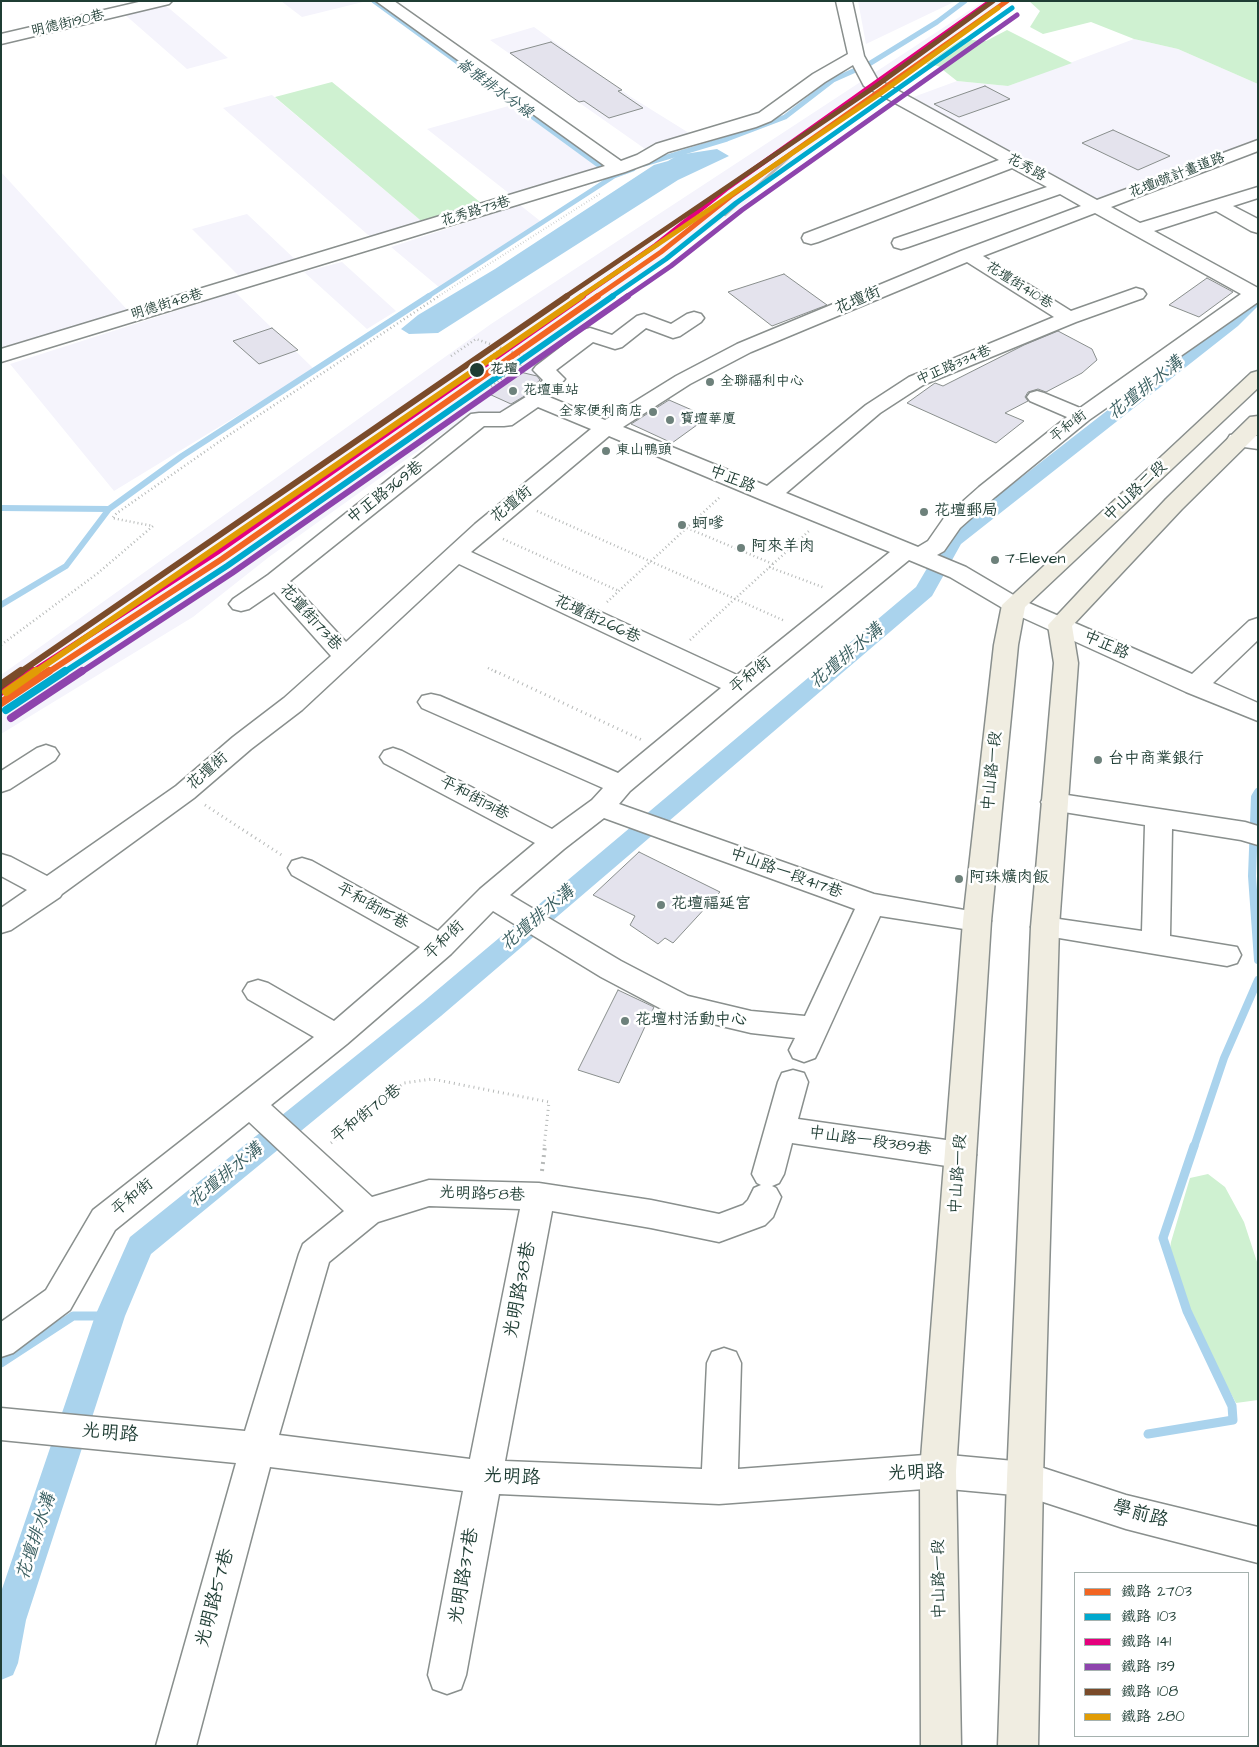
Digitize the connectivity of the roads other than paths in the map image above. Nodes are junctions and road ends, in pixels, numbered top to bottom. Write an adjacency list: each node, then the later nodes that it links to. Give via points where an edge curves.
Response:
1 (164, 1): 4 (street, 明德街190巷)
2 (384, 1): 8 (street)
3 (844, 1): 5 (street, 花秀路)
4 (1, 39)
5 (856, 56): 7 (street, 花秀路, via 870,82); 8 (street, 花秀路73巷, via 765,117 662,148)
6 (1258, 145): 12 (street, 花壇11號計畫道路)
7 (1014, 161): 9 (street, 花秀路); 15 (street)
8 (619, 168): 17 (street, 花秀路73巷)
9 (1061, 188): 12 (street, 花秀路); 16 (street)
10 (1258, 192): 11 (street)
11 (1217, 204): 13 (street); 14 (street)
12 (1097, 207): 14 (street, 花秀路); 18 (street, 花壇街)
13 (1258, 227)
14 (1138, 230): 20 (street, 花秀路)
15 (811, 238)
16 (901, 243)
17 (334, 255): 23 (street, 明德街48巷)
18 (968, 255): 22 (street, 花壇街410巷); 29 (street, 花壇街, via 744,348 683,380)
19 (1136, 294): 22 (street, 中正路334巷)
20 (1256, 295): 27 (street, 平和街)
21 (694, 318): 26 (street, 中正路369巷, via 673,332 644,320 614,343 590,334 543,370 555,379)
22 (1069, 318): 31 (street, 中正路334巷, via 916,381 873,409)
23 (1, 356)
24 (1258, 377): 36 (main road, 中山路二段)
25 (1037, 397): 27 (street)
26 (536, 399): 29 (street, 中正路); 34 (street, 中正路369巷, via 504,420 479,419)
27 (1082, 416): 33 (street, 平和街, via 952,523 936,546)
28 (1258, 422): 30 (main road, 中山路二段)
29 (606, 428): 31 (street, 中正路); 32 (street, 花壇街)
30 (1248, 442): 37 (main road, 中山路二段, via 1174,504)
31 (770, 495): 33 (street, 中正路)
32 (456, 554): 39 (street, 花壇街); 40 (street, 花壇街266巷)
33 (918, 556): 36 (street, 中正路, via 958,572); 40 (street, 平和街, via 850,596)
34 (276, 580): 35 (street, 中正路369巷); 39 (street, 花壇街173巷)
35 (241, 604)
36 (1014, 605): 37 (street, 中正路); 58 (main road, 中山路一段, via 1006,645)
37 (1060, 625): 41 (street, 中正路); 48 (main road, via 1066,663)
38 (1258, 626): 41 (street)
39 (344, 655): 55 (street, 花壇街, via 293,704 185,792)
40 (739, 686): 47 (street, 平和街)
41 (1196, 686): 43 (street, 中正路)
42 (431, 702): 47 (street)
43 (1258, 713)
44 (46, 754): 46 (street)
45 (393, 757): 52 (street, 平和街131巷)
46 (1, 783)
47 (621, 785): 49 (street, 平和街)
48 (1054, 802): 50 (street); 60 (main road)
49 (600, 807): 52 (street, 平和街); 57 (street, 中山路一段417巷)
50 (1159, 818): 51 (street, via 1245,831); 61 (street)
51 (1258, 836)
52 (554, 842): 56 (street, 平和街)
53 (1, 864): 55 (street)
54 (302, 868): 62 (street, 平和街115巷)
55 (50, 890): 59 (street, 花壇街)
56 (490, 896): 57 (street, via 611,969 681,1006 808,1039); 62 (street, 平和街)
57 (871, 904): 58 (street, 中山路一段417巷)
58 (978, 921): 69 (main road, 中山路一段)
59 (1, 924)
60 (1045, 927): 61 (street); 78 (main road)
61 (1156, 945): 63 (street)
62 (441, 946): 65 (street, 平和街)
63 (1227, 955)
64 (258, 991): 65 (street)
65 (336, 1036): 67 (street, 平和街)
66 (793, 1082): 68 (street)
67 (250, 1104): 71 (street); 72 (street, 平和街, via 104,1220 58,1300)
68 (781, 1129): 69 (street, 中山路一段389巷); 70 (street, 光明路58巷, via 762,1207 754,1215 719,1228)
69 (960, 1155): 76 (main road, 中山路一段)
70 (540, 1196): 71 (street, 光明路58巷, via 429,1193); 77 (street, 光明路38巷)
71 (367, 1212): 75 (street, 光明路58巷, via 315,1254)
72 (1, 1342)
73 (724, 1363): 79 (street)
74 (1, 1424): 75 (street, 光明路)
75 (257, 1450): 77 (street, 光明路); 82 (street, 光明路57巷)
76 (938, 1471): 78 (street, 光明路); 79 (street, 光明路); 83 (main road, 中山路一段)
77 (484, 1477): 79 (street, 光明路); 81 (street, 光明路37巷)
78 (1024, 1480): 80 (street, 學前路, via 1126,1512); 84 (main road)
79 (719, 1487)
80 (1258, 1545)
81 (447, 1675)
82 (176, 1746)
83 (941, 1746)
84 (1018, 1746)

